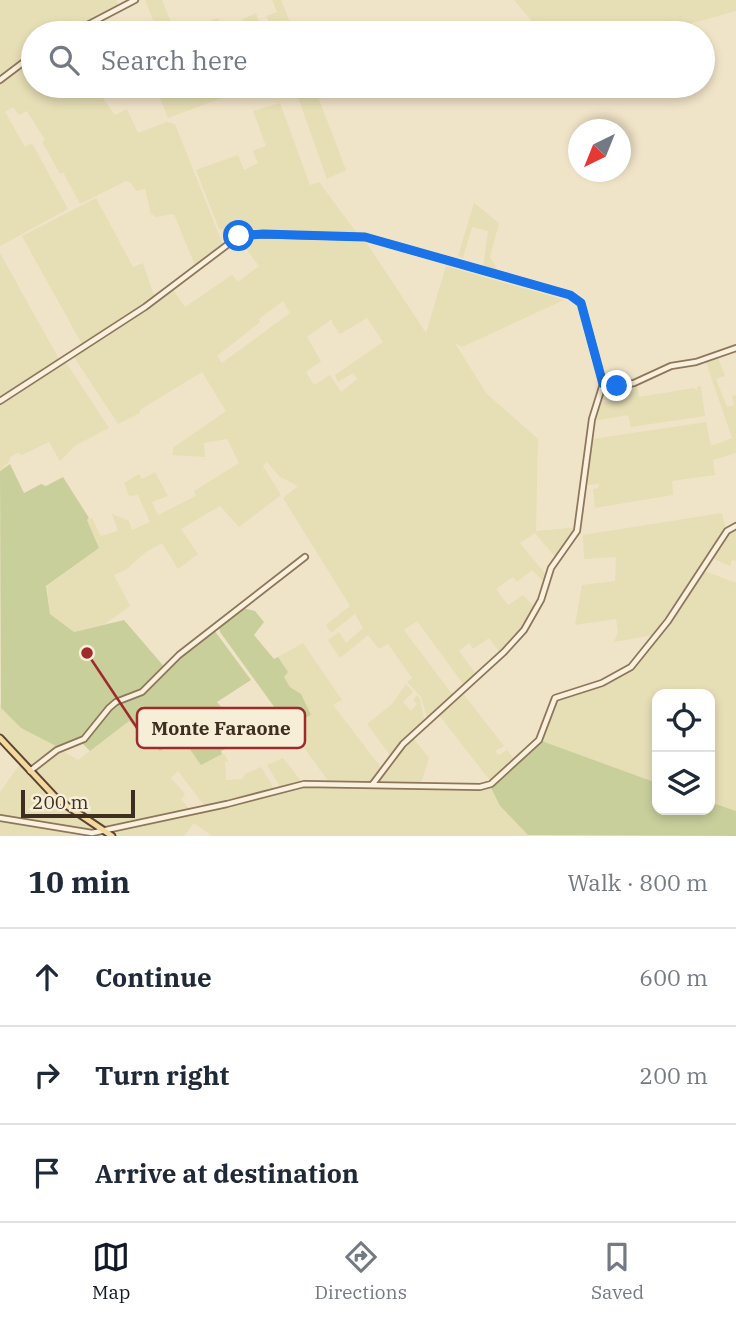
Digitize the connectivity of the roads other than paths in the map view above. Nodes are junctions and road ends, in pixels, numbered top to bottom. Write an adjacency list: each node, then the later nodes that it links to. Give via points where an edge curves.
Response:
1 (135, 0): 2 (street)
2 (95, 21)
3 (21, 64): 4 (street)
4 (0, 80)
5 (736, 348): 6 (street, via 671,366 634,383)
6 (603, 384): 7 (street, via 581,303 570,295 365,237 246,234 145,307); 12 (street, via 592,419 577,531 551,568 524,631 403,744)
7 (0, 401)
8 (736, 526): 12 (street, via 727,531 668,621 631,667 602,683 555,698 538,740 491,784)
9 (306, 557): 11 (street, via 179,655 142,692 116,702 84,739 57,750)
10 (0, 738): 11 (main road)
11 (30, 771): 14 (main road, via 57,799)
12 (372, 785): 14 (street, via 304,784)
13 (0, 818): 14 (street, via 87,833)
14 (104, 831): 15 (main road)
15 (112, 836)

